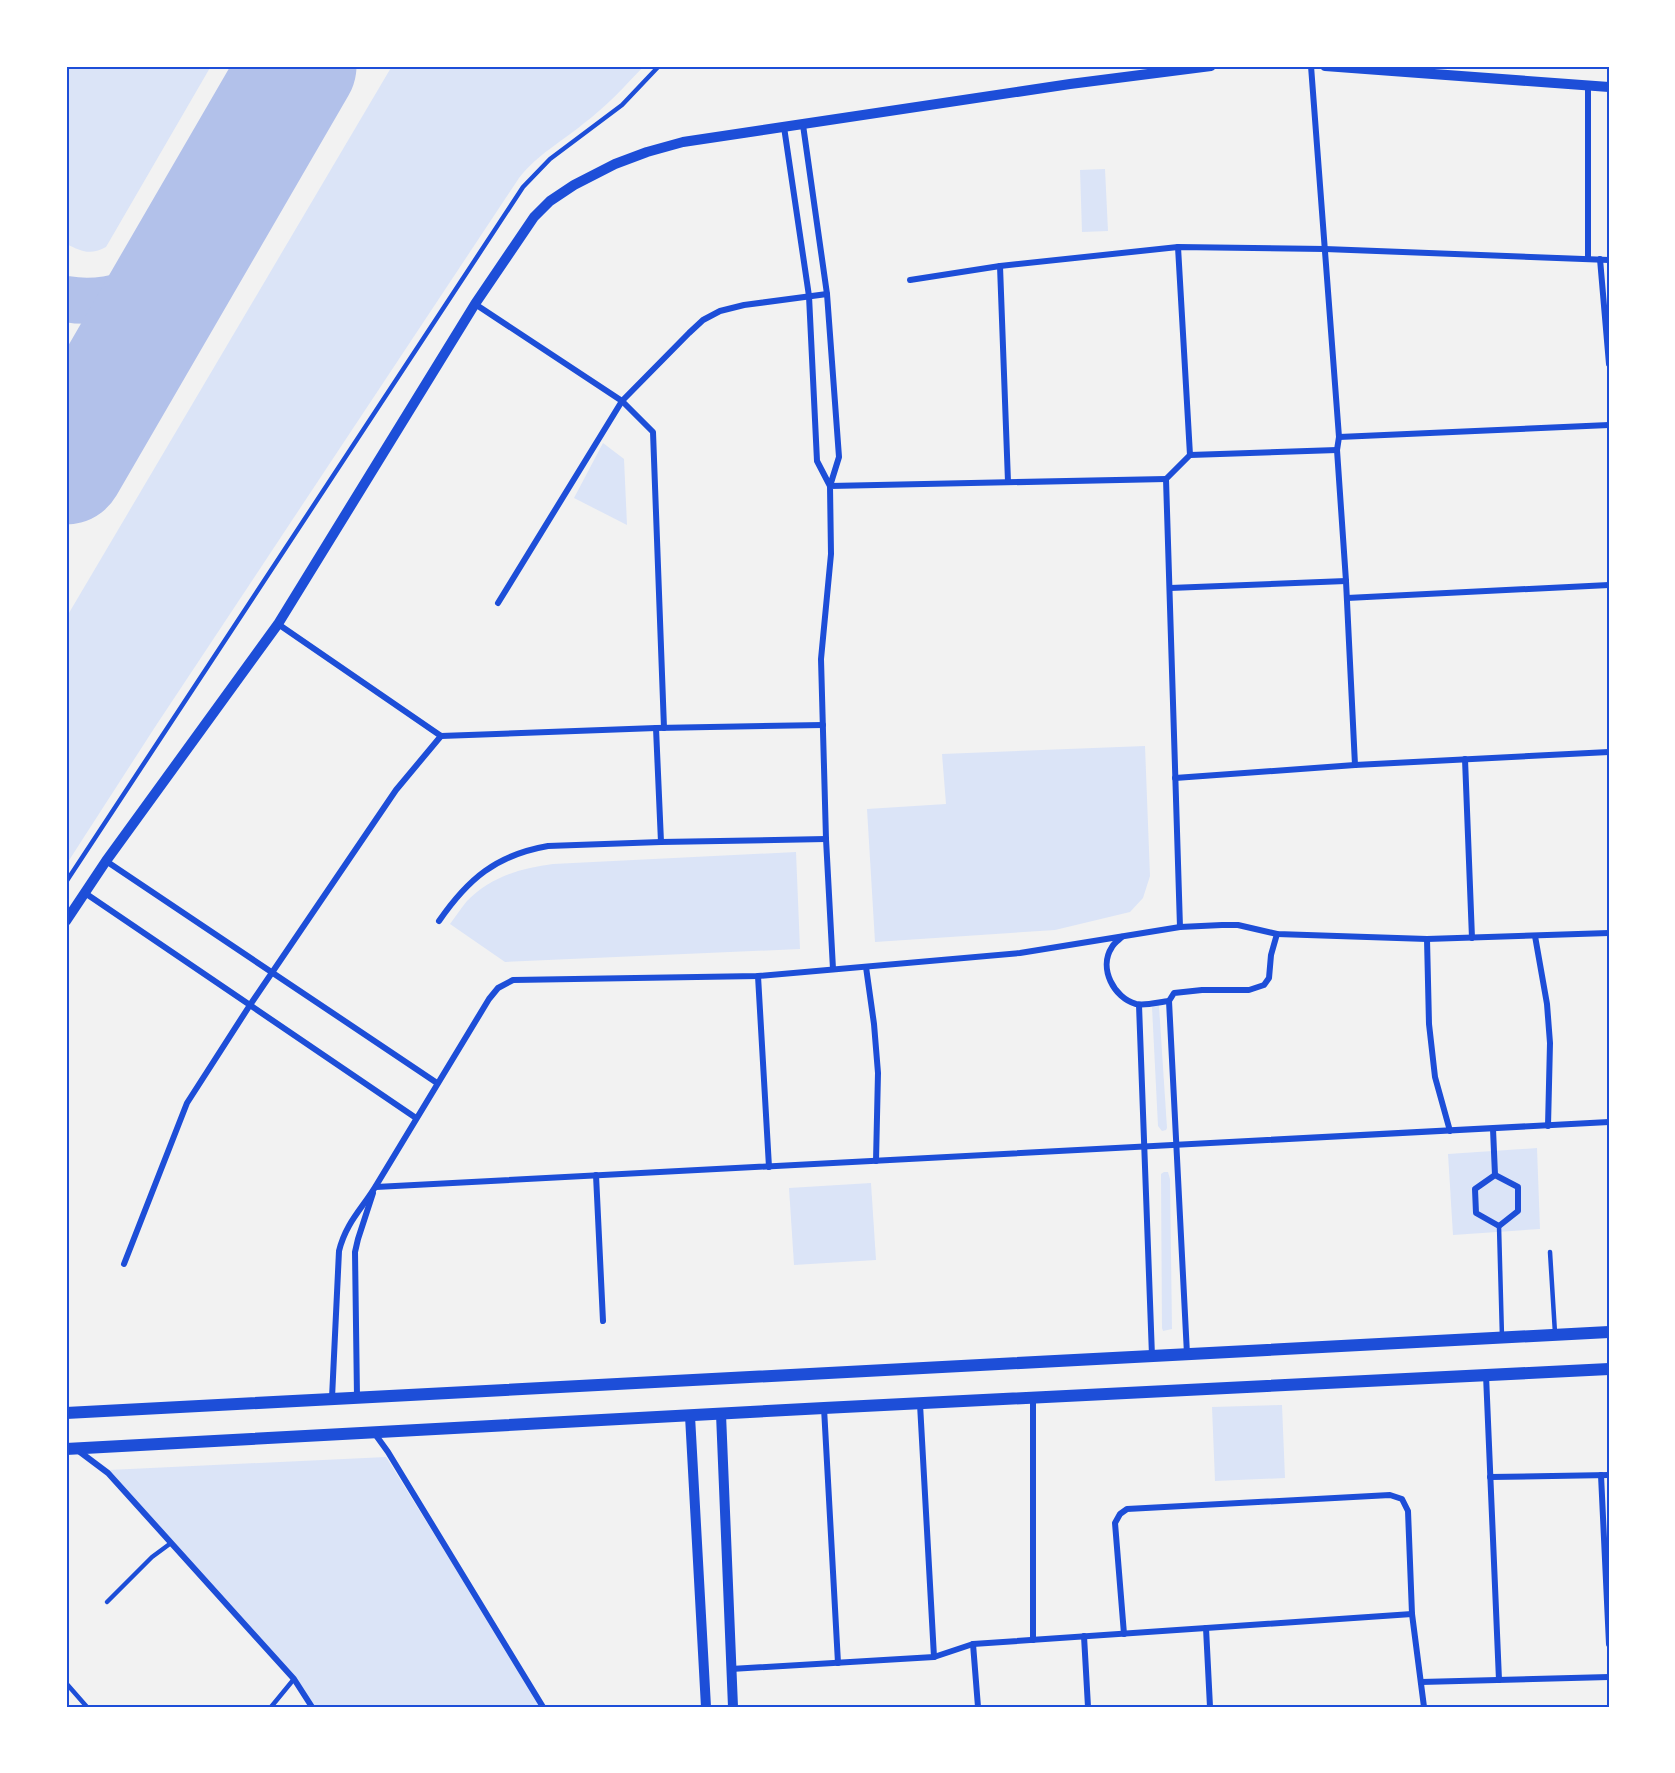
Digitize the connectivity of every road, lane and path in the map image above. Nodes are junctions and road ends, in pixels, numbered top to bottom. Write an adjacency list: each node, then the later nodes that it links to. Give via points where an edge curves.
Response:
1 (658, 66): 45 (lane, via 622,105 550,159 523,187)
2 (1211, 66): 7 (street)
3 (1311, 66): 10 (street)
4 (1325, 66): 5 (street)
5 (1588, 86): 6 (street); 11 (street)
6 (1609, 87)
7 (803, 125): 8 (street); 16 (street)
8 (784, 127): 17 (street); 18 (street, via 683,142 615,164 574,185 534,217)
9 (1178, 247): 10 (street); 14 (street); 24 (street)
10 (1325, 249): 11 (street); 22 (street)
11 (1588, 259): 12 (street)
12 (1600, 260): 13 (street); 19 (street)
13 (1609, 260)
14 (1000, 266): 15 (street); 26 (street)
15 (910, 280)
16 (827, 294): 17 (street); 27 (street, via 839,457)
17 (809, 296): 20 (street, via 744,305 703,320); 27 (street, via 817,460)
18 (475, 304): 20 (street); 33 (street)
19 (1609, 364)
20 (622, 402): 32 (street); 36 (street, via 653,432)
21 (1609, 425): 22 (street)
22 (1339, 437): 23 (street)
23 (1337, 450): 24 (street); 28 (street)
24 (1190, 455): 25 (street)
25 (1166, 479): 26 (street); 30 (street)
26 (1008, 482): 27 (street)
27 (830, 486): 34 (street, via 831,554 821,659)
28 (1346, 581): 30 (street); 31 (street)
29 (1609, 585): 31 (street)
30 (1170, 588): 41 (street)
31 (1347, 598): 40 (street)
32 (498, 603)
33 (278, 624): 37 (street); 44 (street)
34 (823, 725): 36 (street); 42 (street)
35 (656, 728): 36 (street); 37 (street); 43 (street)
36 (664, 728)
37 (441, 736): 58 (street, via 396,790)
38 (1609, 752): 39 (street)
39 (1465, 759): 40 (street); 54 (street)
40 (1355, 765): 41 (street)
41 (1175, 778): 49 (street)
42 (826, 839): 43 (street); 57 (street)
43 (661, 842): 48 (street, via 531,849 482,873)
44 (106, 861): 46 (street); 58 (street)
45 (66, 882)
46 (85, 893): 47 (street); 61 (street)
47 (66, 921)
48 (439, 921)
49 (1179, 927): 51 (street, via 1238,926); 52 (street)
50 (1609, 933): 53 (street)
51 (1277, 934): 55 (street); 60 (street, via 1269,978 1264,985 1249,990 1174,993)
52 (1122, 936): 56 (street, via 1020,953); 62 (street, via 1112,946 1106,969 1120,994)
53 (1535, 936): 54 (street); 66 (street, via 1550,1043)
54 (1472, 938): 55 (street)
55 (1427, 939): 68 (street, via 1435,1077)
56 (866, 966): 57 (street); 71 (street, via 878,1073)
57 (833, 969): 59 (street)
58 (272, 972): 61 (street); 63 (street)
59 (758, 976): 63 (street, via 513,980 498,988 489,999); 72 (street)
60 (1169, 1001): 62 (street); 69 (street)
61 (250, 1005): 64 (street); 78 (street, via 187,1103)
62 (1139, 1005): 70 (street)
63 (437, 1083): 64 (street)
64 (416, 1118): 75 (street)
65 (1609, 1122): 66 (street)
66 (1548, 1126): 67 (street)
67 (1493, 1128): 68 (street); 74 (street)
68 (1450, 1131): 69 (street)
69 (1177, 1145): 70 (street); 83 (street)
70 (1144, 1147): 71 (street); 84 (street)
71 (876, 1161): 72 (street)
72 (769, 1167): 73 (street)
73 (596, 1175): 75 (street); 79 (street)
74 (1495, 1175): 76 (street, via 1518,1187 1518,1211); 76 (street, via 1475,1189 1476,1213)
75 (376, 1187): 87 (street, via 355,1252); 88 (street, via 348,1226 339,1251)
76 (1499, 1226): 82 (lane)
77 (1550, 1252): 81 (lane)
78 (124, 1264)
79 (603, 1321)
80 (1609, 1332): 81 (main road)
81 (1555, 1335): 82 (main road)
82 (1502, 1337): 83 (main road)
83 (1187, 1355): 84 (main road)
84 (1152, 1356): 87 (main road)
85 (1609, 1369): 86 (main road)
86 (1486, 1375): 89 (main road); 99 (street)
87 (357, 1397): 88 (main road)
88 (332, 1398): 92 (main road)
89 (1033, 1398): 90 (main road); 106 (street)
90 (920, 1404): 91 (main road); 109 (street)
91 (824, 1408): 93 (main road); 110 (street)
92 (66, 1413)
93 (721, 1414): 94 (main road); 111 (street)
94 (690, 1416): 95 (main road); 121 (street)
95 (375, 1434): 96 (main road); 120 (street)
96 (71, 1449): 100 (street, via 108,1473)
97 (1601, 1475): 98 (street); 99 (street); 108 (street)
98 (1609, 1475)
99 (1490, 1478): 114 (street)
100 (171, 1543): 101 (lane); 113 (street)
101 (107, 1602)
102 (1412, 1614): 103 (street); 104 (street, via 1408,1511 1402,1499 1390,1495 1127,1509 1115,1523); 115 (street)
103 (1206, 1628): 104 (street); 125 (street)
104 (1124, 1634): 105 (street)
105 (1084, 1636): 106 (street); 124 (street)
106 (1033, 1640): 107 (street)
107 (973, 1644): 109 (street); 123 (street)
108 (1609, 1644)
109 (934, 1657): 110 (street)
110 (838, 1663): 111 (street)
111 (731, 1669): 122 (street)
112 (1609, 1677): 114 (street)
113 (294, 1679): 118 (lane); 119 (street)
114 (1499, 1680): 115 (street)
115 (1420, 1682): 126 (street)
116 (66, 1683): 117 (lane)
117 (87, 1707)
118 (271, 1707)
119 (312, 1707)
120 (543, 1707)
121 (705, 1707)
122 (733, 1707)
123 (978, 1707)
124 (1088, 1707)
125 (1210, 1707)
126 (1424, 1707)

